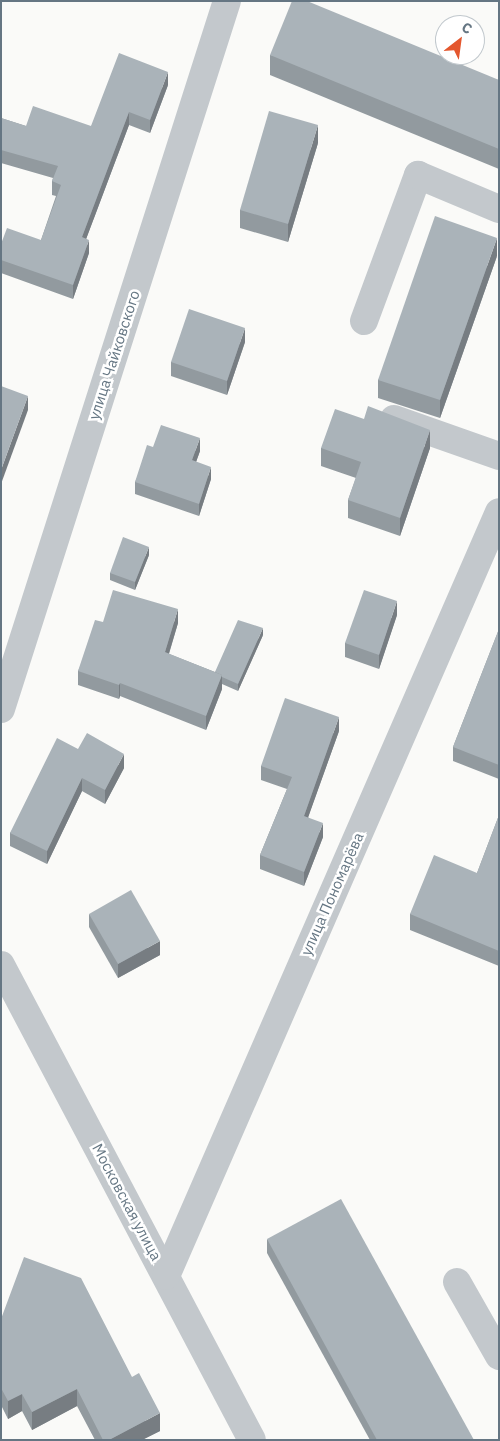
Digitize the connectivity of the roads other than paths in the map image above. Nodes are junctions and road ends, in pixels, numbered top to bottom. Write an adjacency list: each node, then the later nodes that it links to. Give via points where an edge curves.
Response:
1 (227, 1): 7 (street, улица Чайковского)
2 (499, 209): 3 (street, via 418,175)
3 (364, 320)
4 (379, 413): 5 (street)
5 (499, 456)
6 (499, 512): 9 (street, улица Пономарёва)
7 (1, 709)
8 (1, 966): 9 (street, Московская улица)
9 (166, 1276): 12 (street, Московская улица)
10 (457, 1282): 11 (street)
11 (499, 1356)
12 (252, 1440)

